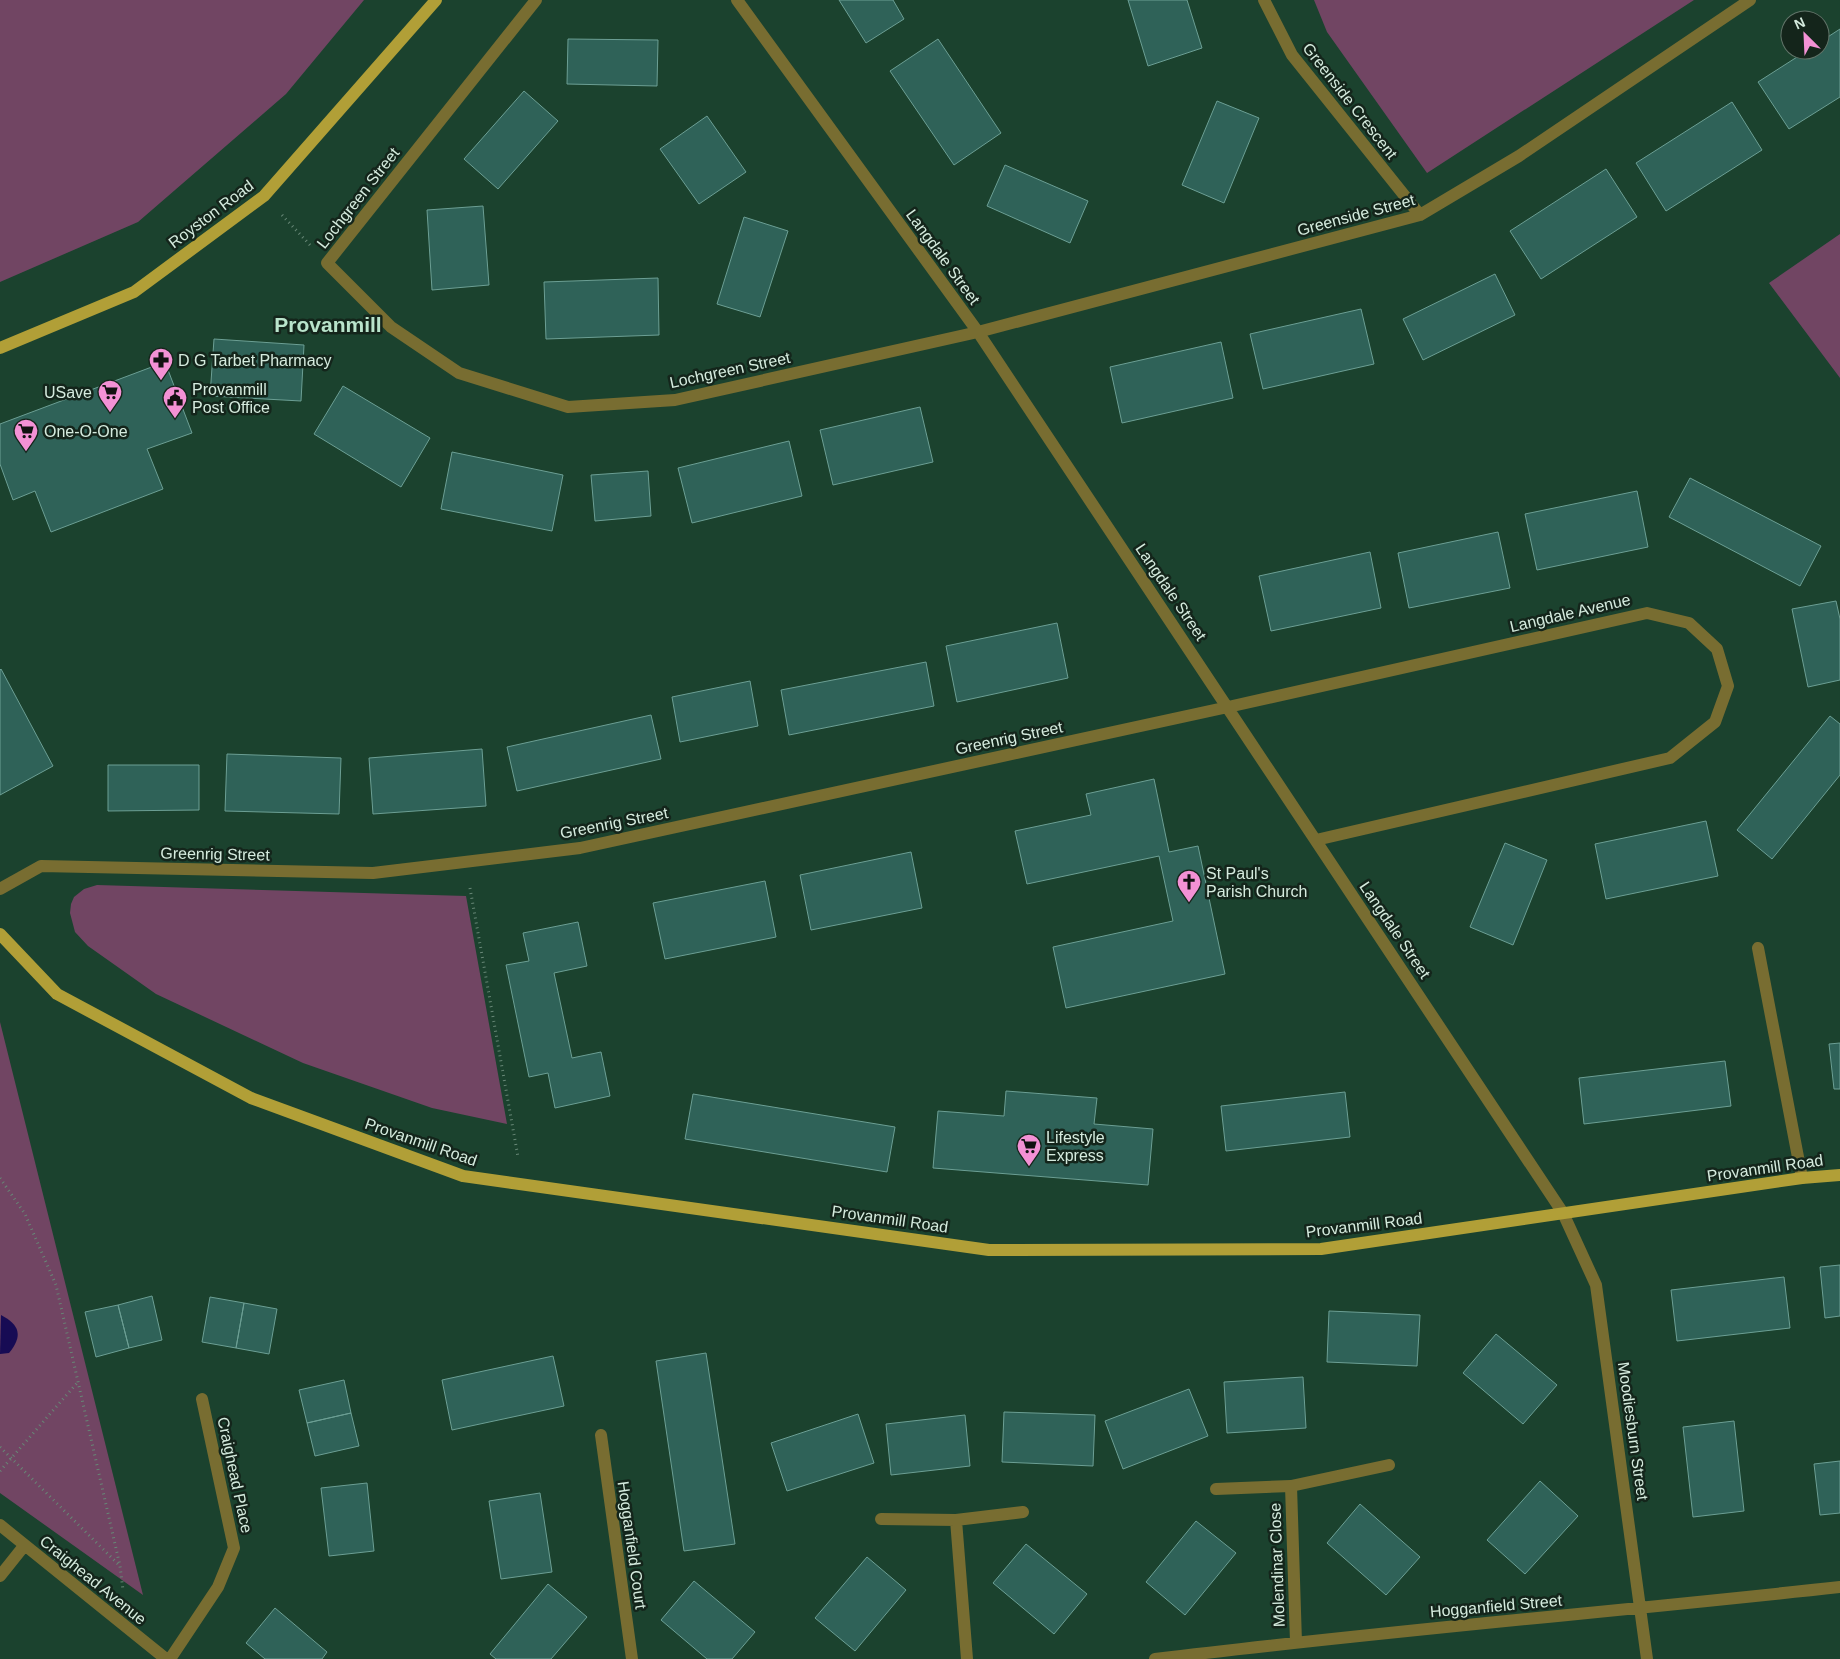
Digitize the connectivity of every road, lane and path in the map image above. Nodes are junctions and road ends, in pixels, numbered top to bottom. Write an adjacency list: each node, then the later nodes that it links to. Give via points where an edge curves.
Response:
1 (436, 0): 6 (main road, Royston Road)
2 (536, 0): 8 (street, Lochgreen Street)
3 (737, 0): 9 (street, Langdale Street)
4 (1264, 0): 7 (street, Greenside Crescent, via 1292,55)
5 (1750, 0): 7 (street, Greenside Street, via 1519,156)
6 (264, 196): 8 (path); 10 (main road, Royston Road, via 134,292)
7 (1420, 216): 9 (street, Greenside Street)
8 (327, 263): 9 (street, Lochgreen Street, via 391,327 458,373 568,407 674,400)
9 (978, 332): 11 (street, Langdale Street)
10 (0, 348)
11 (1228, 707): 12 (street, Langdale Street); 12 (street, Langdale Avenue, via 1647,613 1689,623 1717,649 1728,686 1715,722 1670,758); 13 (street, Greenrig Street, via 580,848)
12 (1316, 840): 21 (street, Langdale Street)
13 (466, 862): 14 (street, Greenrig Street, via 373,874 41,866); 20 (path)
14 (0, 889)
15 (0, 934): 20 (main road, Provanmill Road, via 57,994 251,1098 463,1176)
16 (1758, 948): 19 (street)
17 (1840, 1175): 19 (main road, Provanmill Road)
18 (0, 1178): 22 (path, via 25,1214 56,1285)
19 (1802, 1178): 21 (main road, Provanmill Road)
20 (523, 1185): 21 (main road, Provanmill Road, via 989,1250 1321,1249)
21 (1563, 1213): 39 (street, Moodiesburn Street, via 1596,1285)
22 (78, 1381): 26 (path); 36 (path)
23 (202, 1399): 43 (street, Craighead Place, via 234,1548 218,1587)
24 (601, 1435): 44 (street, Hogganfield Court)
25 (0, 1447): 26 (path)
26 (11, 1458): 28 (path); 36 (path)
27 (1389, 1465): 29 (street, Molendinar Close)
28 (0, 1471)
29 (1291, 1486): 30 (street, Molendinar Close); 41 (street, Molendinar Close)
30 (1216, 1489)
31 (1023, 1512): 33 (street)
32 (881, 1519): 33 (street)
33 (956, 1520): 45 (street)
34 (0, 1526): 35 (street, Craighead Avenue)
35 (24, 1546): 37 (street); 40 (street, Craighead Avenue)
36 (120, 1566): 40 (path, via 124,1596)
37 (0, 1576)
38 (1840, 1587): 39 (street, Hogganfield Street)
39 (1640, 1609): 41 (street, Hogganfield Street); 47 (street, Moodiesburn Street)
40 (110, 1613): 42 (street, Craighead Avenue)
41 (1296, 1642): 46 (street, Hogganfield Street)
42 (166, 1659)
43 (170, 1659)
44 (632, 1659)
45 (967, 1659)
46 (1155, 1659)
47 (1647, 1659)

